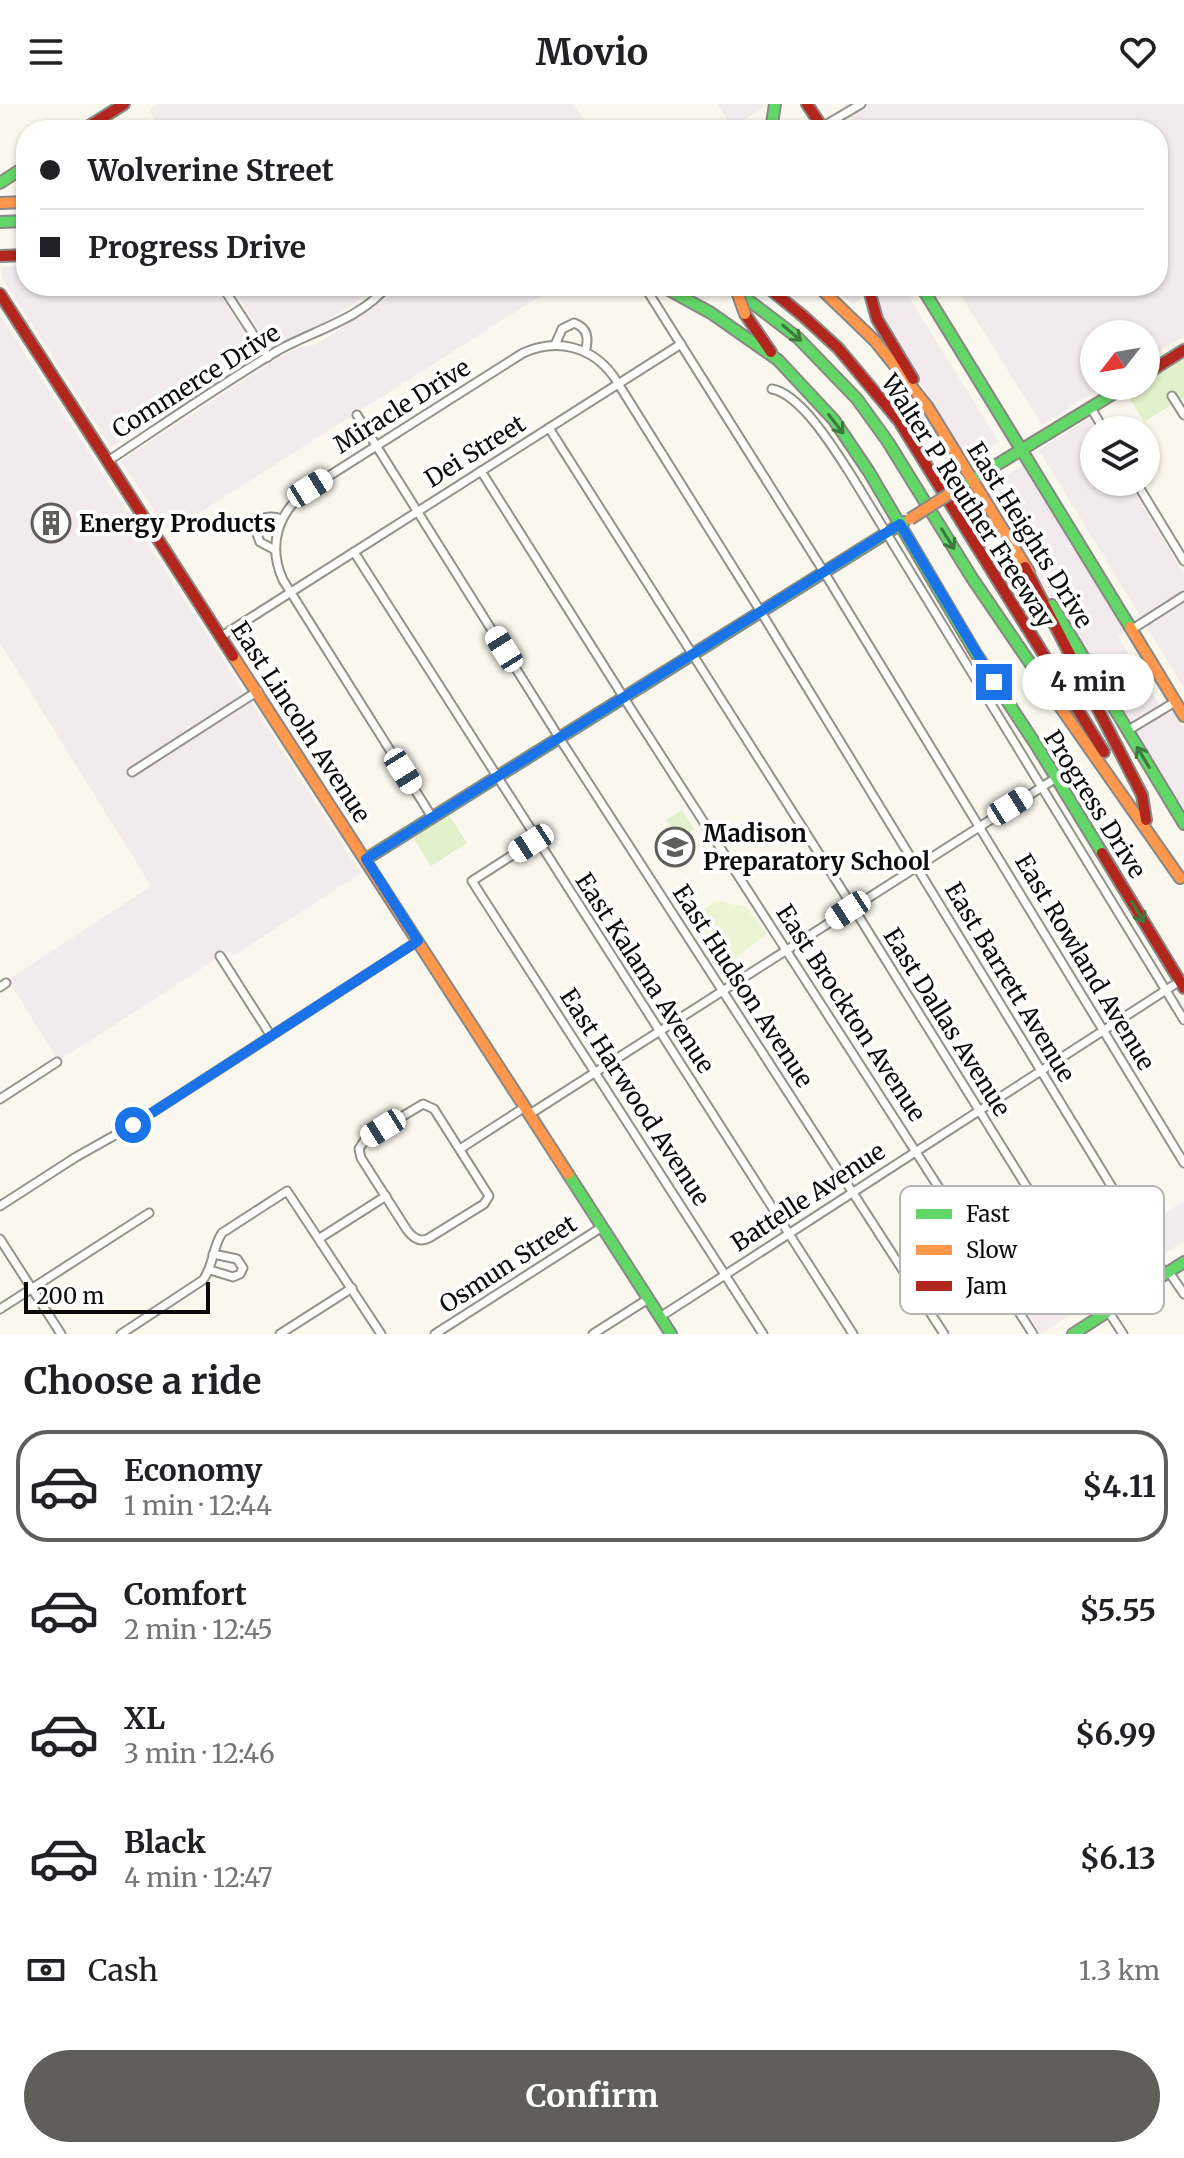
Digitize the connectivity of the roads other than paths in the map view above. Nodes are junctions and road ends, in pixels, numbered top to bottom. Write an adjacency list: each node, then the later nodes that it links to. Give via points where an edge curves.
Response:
1 (124, 104): 3 (main road)
2 (861, 104): 4 (street)
3 (100, 120)
4 (835, 120)
5 (0, 294): 35 (main road, East Lincoln Avenue)
6 (228, 296): 20 (street)
7 (377, 296): 20 (street, Commerce Drive, via 323,331)
8 (651, 296): 16 (street, East Rowland Avenue)
9 (680, 296): 21 (main road, Progress Drive)
10 (737, 296): 21 (main road, bridge)
11 (744, 296): 71 (main road, Walter P Reuther Freeway, one-way to 71, via 808,347 856,398 972,578)
12 (778, 296): 65 (main road, Walter P Reuther Freeway, via 834,344 899,421)
13 (828, 296): 27 (main road, East Heights Drive, via 875,341)
14 (871, 296): 27 (main road, via 877,319)
15 (927, 296): 34 (main road)
16 (681, 344): 23 (street, Dei Street); 47 (street, East Rowland Avenue)
17 (555, 345): 19 (street, Miracle Drive); 19 (street, Miracle Drive, via 562,329 574,323 586,333); 33 (street, Miracle Drive, via 523,353)
18 (1184, 350): 22 (main road)
19 (585, 352): 23 (street, Miracle Drive)
20 (268, 357): 35 (street, Commerce Drive)
21 (778, 360): 41 (main road, Progress Drive, one-way to 41, via 834,420)
22 (1160, 365)
23 (618, 384): 32 (street, Dei Street); 50 (street, East Barrett Avenue)
24 (772, 389): 42 (street, via 787,394 817,427)
25 (1172, 396): 30 (street)
26 (1104, 400): 28 (main road)
27 (927, 406): 37 (main road, East Heights Drive)
28 (1091, 408): 31 (street); 34 (main road)
29 (357, 415): 33 (street, East Hudson Avenue)
30 (1184, 415)
31 (1096, 416)
32 (549, 428): 36 (street, Dei Street); 53 (street, East Dallas Avenue)
33 (376, 446): 39 (street, East Hudson Avenue); 40 (street, Miracle Drive, via 303,493)
34 (1021, 449): 37 (main road); 51 (main road)
35 (108, 461): 52 (main road, East Lincoln Avenue)
36 (481, 471): 39 (street, Dei Street); 55 (street, East Brockton Avenue)
37 (972, 479): 41 (main road, bridge); 46 (main road, East Heights Drive)
38 (1145, 496): 45 (street)
39 (418, 511): 44 (street, Dei Street); 59 (street, East Hudson Avenue)
40 (282, 519): 43 (street, Miracle Drive); 43 (street, Miracle Drive, via 265,517 255,529 260,542)
41 (900, 524): 42 (main road); 62 (main road, Progress Drive)
42 (887, 532): 47 (main road); 63 (street)
43 (275, 550): 48 (street, Miracle Drive)
44 (354, 552): 48 (street, Dei Street); 61 (street, East Kalama Avenue)
45 (1184, 561)
46 (1025, 567): 58 (main road, East Heights Drive); 65 (main road, via 1142,795)
47 (824, 572): 50 (main road); 67 (street, East Rowland Avenue)
48 (290, 592): 52 (street, Dei Street); 64 (street)
49 (1184, 596): 51 (street)
50 (761, 612): 53 (main road); 70 (street, East Barrett Avenue)
51 (1131, 630): 56 (main road)
52 (222, 636): 54 (main road, East Lincoln Avenue)
53 (692, 656): 55 (main road); 72 (street, East Dallas Avenue)
54 (258, 691): 60 (street); 69 (main road, East Lincoln Avenue)
55 (624, 699): 59 (main road); 74 (street, East Brockton Avenue)
56 (1175, 702): 57 (main road); 58 (street)
57 (1184, 716)
58 (1127, 731): 66 (main road, East Heights Drive, one-way to 58)
59 (560, 739): 61 (main road); 78 (street, East Hudson Avenue)
60 (132, 772)
61 (496, 778): 64 (main road); 68 (street, East Kalama Avenue)
62 (1056, 778): 63 (street); 76 (main road, Progress Drive, one-way to 76)
63 (1042, 786): 67 (street); 77 (street)
64 (432, 817): 69 (main road)
65 (1146, 820): 71 (main road, Walter P Reuther Freeway)
66 (1184, 824)
67 (979, 826): 70 (street); 80 (street, East Rowland Avenue)
68 (536, 840): 81 (street, East Kalama Avenue); 85 (street, East Harwood Avenue, via 472,881)
69 (366, 859): 73 (main road, East Lincoln Avenue)
70 (916, 866): 72 (street); 84 (street, East Barrett Avenue)
71 (1182, 881)
72 (853, 907): 74 (street); 88 (street, East Dallas Avenue)
73 (418, 941): 82 (street); 87 (main road, East Lincoln Avenue)
74 (786, 950): 78 (street); 90 (street, East Brockton Avenue)
75 (220, 956): 82 (street)
76 (1182, 984): 77 (street, Battelle Avenue)
77 (1165, 989): 79 (street); 80 (street, Battelle Avenue)
78 (722, 990): 81 (street); 95 (street, East Hudson Avenue)
79 (1184, 1020)
80 (1103, 1030): 84 (street, Battelle Avenue); 91 (street, East Rowland Avenue)
81 (659, 1031): 85 (street); 100 (street, East Kalama Avenue)
82 (271, 1036): 97 (street)
83 (57, 1062): 86 (street)
84 (1041, 1070): 88 (street, Battelle Avenue); 94 (street, East Barrett Avenue)
85 (595, 1072): 87 (street); 109 (street, East Harwood Avenue)
86 (0, 1099)
87 (528, 1111): 89 (street); 99 (main road, East Lincoln Avenue)
88 (979, 1111): 90 (street, Battelle Avenue); 93 (street, East Dallas Avenue)
89 (460, 1149): 96 (street, via 431,1106 419,1105 399,1117 359,1149); 96 (street, via 489,1196 486,1203 422,1241 412,1236)
90 (916, 1152): 92 (street, East Brockton Avenue); 95 (street, Battelle Avenue)
91 (1184, 1163)
92 (938, 1186)
93 (1026, 1186)
94 (1113, 1186)
95 (852, 1193): 100 (street, Battelle Avenue); 105 (street, East Hudson Avenue)
96 (386, 1196): 101 (street)
97 (0, 1206)
98 (149, 1213): 112 (street)
99 (602, 1227): 114 (main road, East Lincoln Avenue); 125 (street, Osmun Street)
100 (789, 1234): 109 (street, Battelle Avenue); 129 (street, East Kalama Avenue)
101 (320, 1238): 103 (street, via 284,1191 226,1229); 111 (street)
102 (0, 1239): 112 (street)
103 (213, 1254): 107 (street); 107 (street, via 237,1259 243,1268 233,1277)
104 (1184, 1262): 108 (main road)
105 (900, 1267)
106 (1164, 1268): 108 (street, East Barrett Avenue)
107 (210, 1270): 122 (street, via 196,1285)
108 (1167, 1273): 110 (main road); 113 (street, East Barrett Avenue)
109 (725, 1275): 120 (street, Battelle Avenue); 128 (street, East Harwood Avenue)
110 (1164, 1275)
111 (352, 1288): 123 (street); 124 (street)
112 (32, 1289): 115 (street); 121 (street)
113 (1184, 1294)
114 (648, 1299): 120 (main road, East Lincoln Avenue); 126 (street)
115 (0, 1309)
116 (931, 1314): 130 (street, East Hudson Avenue)
117 (1020, 1314): 131 (street, East Brockton Avenue)
118 (1103, 1314): 132 (main road)
119 (1108, 1314): 133 (street, East Dallas Avenue)
120 (660, 1317): 127 (main road, East Lincoln Avenue)
121 (61, 1334)
122 (121, 1334)
123 (280, 1334)
124 (381, 1334)
125 (435, 1334)
126 (593, 1334)
127 (671, 1334)
128 (763, 1334)
129 (853, 1334)
130 (944, 1334)
131 (1033, 1334)
132 (1073, 1334)
133 (1123, 1334)

